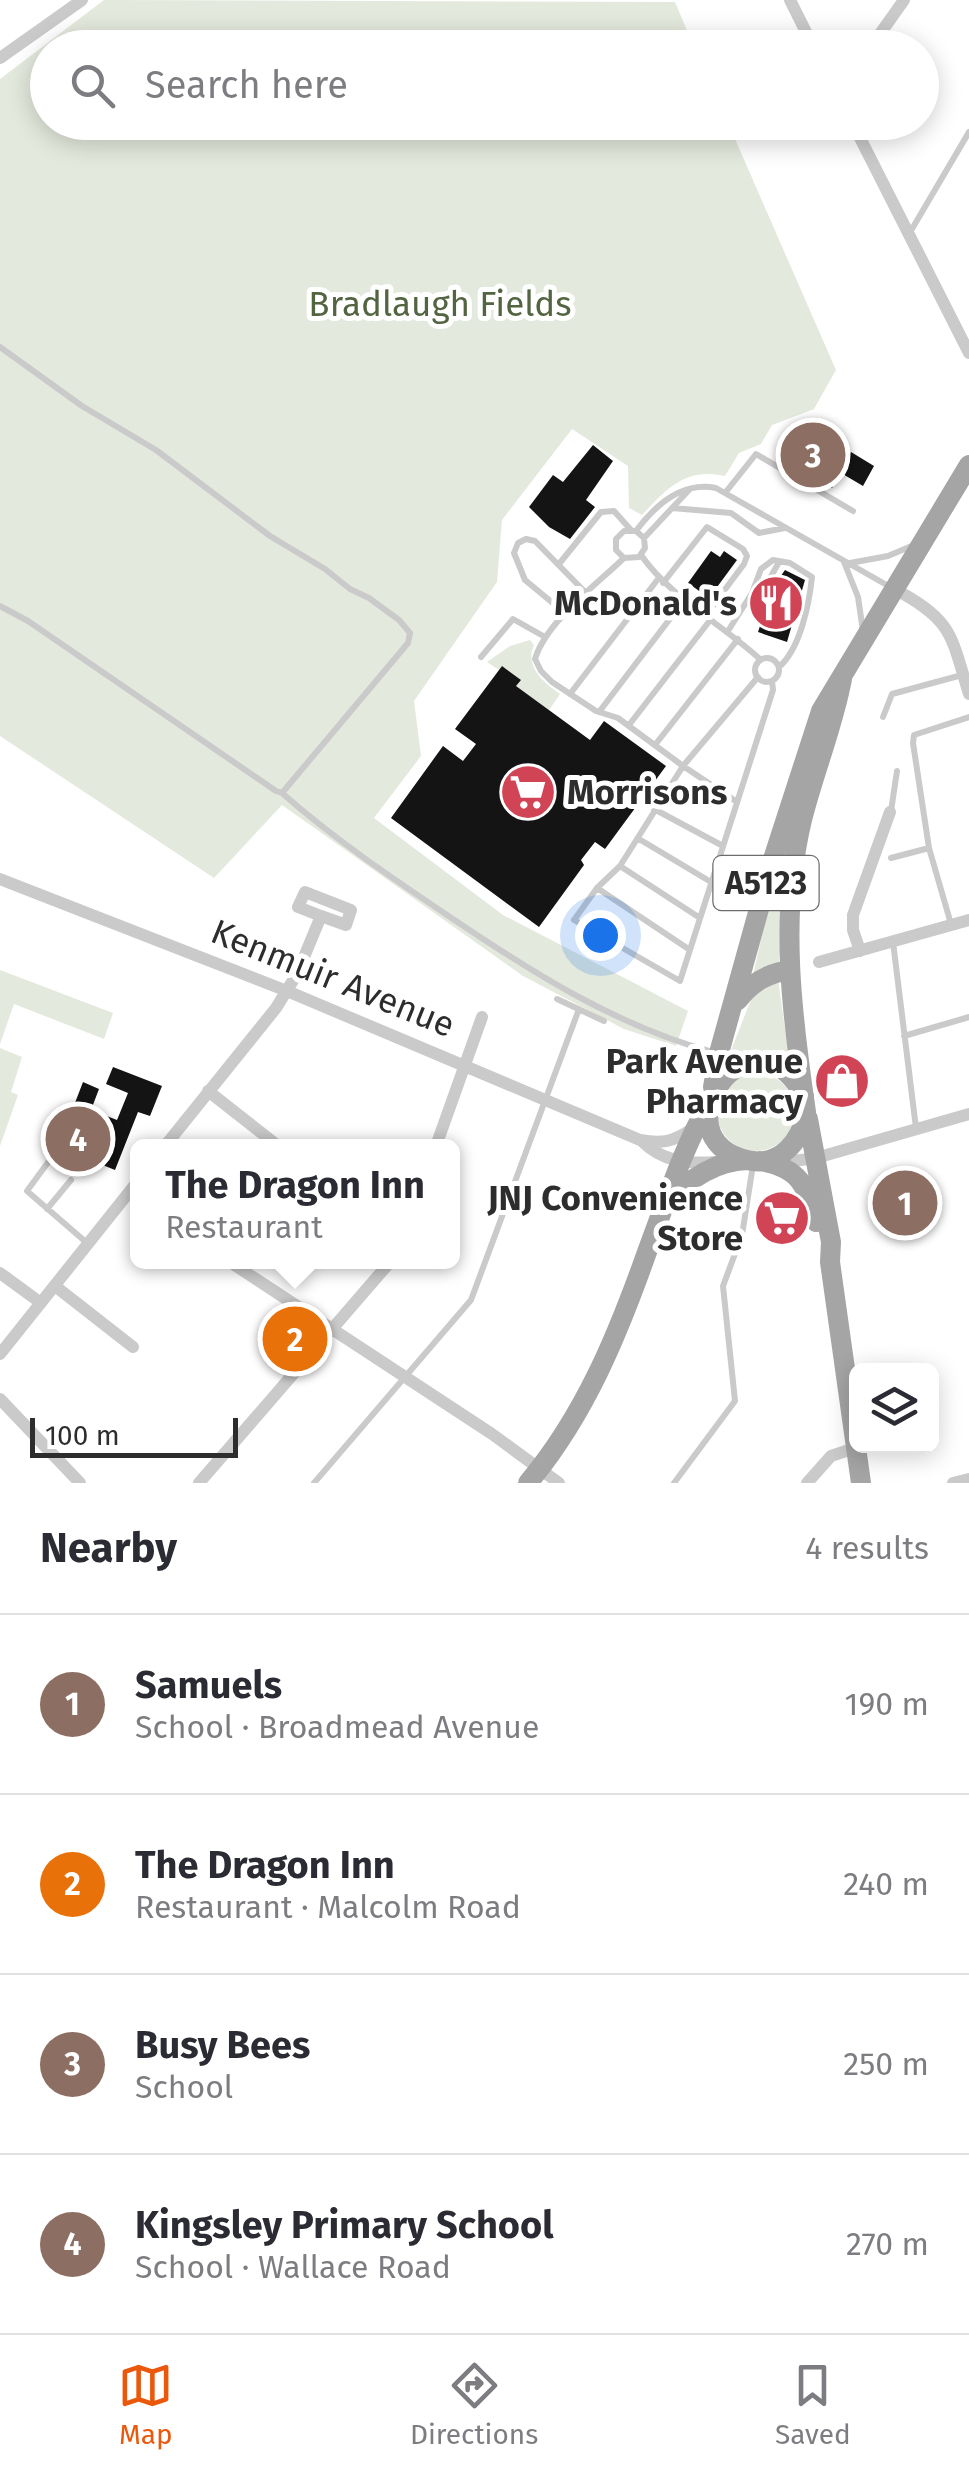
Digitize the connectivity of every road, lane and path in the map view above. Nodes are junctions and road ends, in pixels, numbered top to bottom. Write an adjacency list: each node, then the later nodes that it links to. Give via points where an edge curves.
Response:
1 (82, 0): 4 (street)
2 (790, 0): 5 (street)
3 (904, 0): 6 (street)
4 (40, 30)
5 (805, 30)
6 (883, 30)
7 (30, 37): 8 (street)
8 (0, 58)
9 (969, 132): 11 (lane)
10 (861, 140): 11 (street)
11 (909, 236): 13 (street)
12 (0, 346): 56 (lane, via 369,598 410,633)
13 (969, 353)
14 (969, 465): 22 (main road, A5123)
15 (690, 489): 16 (lane, via 702,485); 17 (lane); 20 (lane, via 674,492)
16 (726, 493): 18 (lane, via 756,454); 19 (lane)
17 (672, 508): 19 (lane, via 730,513 760,533); 21 (lane)
18 (853, 511)
19 (786, 527): 26 (lane)
20 (634, 530): 21 (lane); 24 (lane, via 616,539); 27 (lane, via 614,511 600,512)
21 (644, 538): 23 (lane)
22 (922, 542): 26 (lane); 29 (main road, A5123)
23 (641, 555): 24 (lane); 28 (lane)
24 (624, 558): 31 (lane)
25 (779, 562): 30 (lane, via 764,588); 30 (lane, via 762,569); 42 (lane, via 812,578 789,658)
26 (846, 562): 29 (lane); 38 (lane)
27 (559, 564): 31 (lane); 34 (lane, via 526,539 514,554 526,580)
28 (661, 581): 32 (lane); 35 (lane, via 706,527 743,548 747,556); 47 (lane)
29 (893, 588): 38 (main road, A5123); 43 (street, via 942,620)
30 (752, 593): 36 (lane)
31 (587, 594): 34 (lane)
32 (685, 600): 35 (lane); 49 (lane)
33 (0, 606): 56 (lane)
34 (566, 614): 37 (lane)
35 (708, 617): 36 (lane); 52 (lane)
36 (728, 631): 39 (lane)
37 (546, 637): 40 (lane, via 513,619); 47 (lane, via 535,659 540,671)
38 (864, 638): 45 (main road, A5123)
39 (738, 639): 41 (lane); 53 (lane)
40 (481, 657)
41 (760, 660): 42 (lane, via 772,658); 44 (lane)
42 (779, 668): 46 (lane)
43 (963, 675): 48 (street); 50 (lane, via 892,694)
44 (758, 677): 46 (lane); 54 (lane)
45 (842, 679): 76 (main road, A5123, via 802,821); 79 (main road, A5123, via 805,754)
46 (772, 681): 57 (lane)
47 (570, 694): 49 (lane)
48 (969, 694)
49 (599, 712): 52 (lane)
50 (883, 717)
51 (969, 717): 62 (lane, via 914,735)
52 (628, 726): 53 (lane)
53 (655, 745): 54 (lane)
54 (683, 766): 57 (lane); 58 (lane)
55 (897, 770): 59 (lane)
56 (282, 793): 85 (lane, via 430,904 591,1005)
57 (737, 802): 61 (lane)
58 (654, 809): 60 (lane); 61 (lane)
59 (890, 812): 74 (street, via 853,915)
60 (639, 839): 64 (lane); 66 (lane)
61 (723, 846): 66 (lane)
62 (929, 848): 63 (lane); 71 (lane)
63 (892, 858)
64 (620, 866): 67 (lane); 69 (lane)
65 (0, 878): 77 (street, Kenmuir Avenue)
66 (712, 882): 69 (lane)
67 (597, 888): 73 (lane); 73 (lane, via 574,920 680,980)
68 (321, 916): 77 (street)
69 (700, 918): 73 (lane)
70 (969, 920): 71 (street)
71 (952, 925): 72 (street)
72 (893, 942): 74 (street); 84 (lane)
73 (690, 950)
74 (860, 951): 75 (street)
75 (819, 962)
76 (790, 970): 79 (main road, via 756,981); 90 (main road, A5123)
77 (287, 990): 86 (street, Kenmuir Avenue); 87 (street)
78 (557, 999): 80 (lane)
79 (734, 1006): 85 (main road, A5123)
80 (579, 1009): 83 (lane); 88 (lane)
81 (482, 1017): 86 (street)
82 (969, 1017): 84 (lane)
83 (604, 1021)
84 (904, 1036): 93 (lane)
85 (718, 1054): 89 (main road, A5123)
86 (465, 1064): 88 (street, Kenmuir Avenue); 96 (street)
87 (208, 1091): 94 (street); 95 (street)
88 (546, 1098): 97 (street, Kenmuir Avenue); 116 (lane, via 471,1300)
89 (710, 1099): 90 (main road, via 726,1074 758,1063 786,1072); 92 (main road, A5123); 100 (main road, via 709,1120 720,1144)
90 (805, 1104): 98 (main road); 100 (main road, via 804,1126 789,1150)
91 (969, 1114): 93 (street, Kenmuir Avenue)
92 (696, 1125): 97 (street, via 662,1144); 101 (main road, A5123)
93 (916, 1129): 98 (street, Kenmuir Avenue)
94 (170, 1139)
95 (269, 1139)
96 (438, 1139)
97 (640, 1140): 101 (street, Kenmuir Avenue)
98 (816, 1158): 100 (street, Kenmuir Avenue); 107 (main road)
99 (49, 1160): 104 (lane, via 26,1189)
100 (754, 1161): 101 (street, Kenmuir Avenue); 105 (main road, A5123, via 697,1176); 107 (main road, via 803,1182); 127 (lane, via 742,1235 722,1286 735,1401)
101 (682, 1162): 105 (main road, A5123)
102 (71, 1180): 104 (lane)
103 (130, 1195): 106 (street)
104 (47, 1210): 106 (lane)
105 (663, 1210): 121 (main road, A5123, via 596,1380)
106 (88, 1244): 111 (street)
107 (830, 1262): 117 (main road)
108 (240, 1269): 113 (street)
109 (384, 1269): 113 (street)
110 (0, 1273): 112 (street)
111 (56, 1286): 112 (street); 114 (street)
112 (41, 1303): 115 (street)
113 (332, 1331): 116 (street); 124 (street)
114 (134, 1347)
115 (0, 1354)
116 (405, 1378): 121 (street); 125 (lane)
117 (849, 1398)
118 (0, 1399): 123 (street)
119 (849, 1450): 128 (street, via 831,1456)
120 (857, 1453): 129 (main road)
121 (534, 1476): 126 (street)
122 (969, 1479): 130 (street)
123 (80, 1483)
124 (199, 1483)
125 (314, 1483)
126 (559, 1483)
127 (674, 1483)
128 (807, 1483)
129 (861, 1483)
130 (953, 1483)

